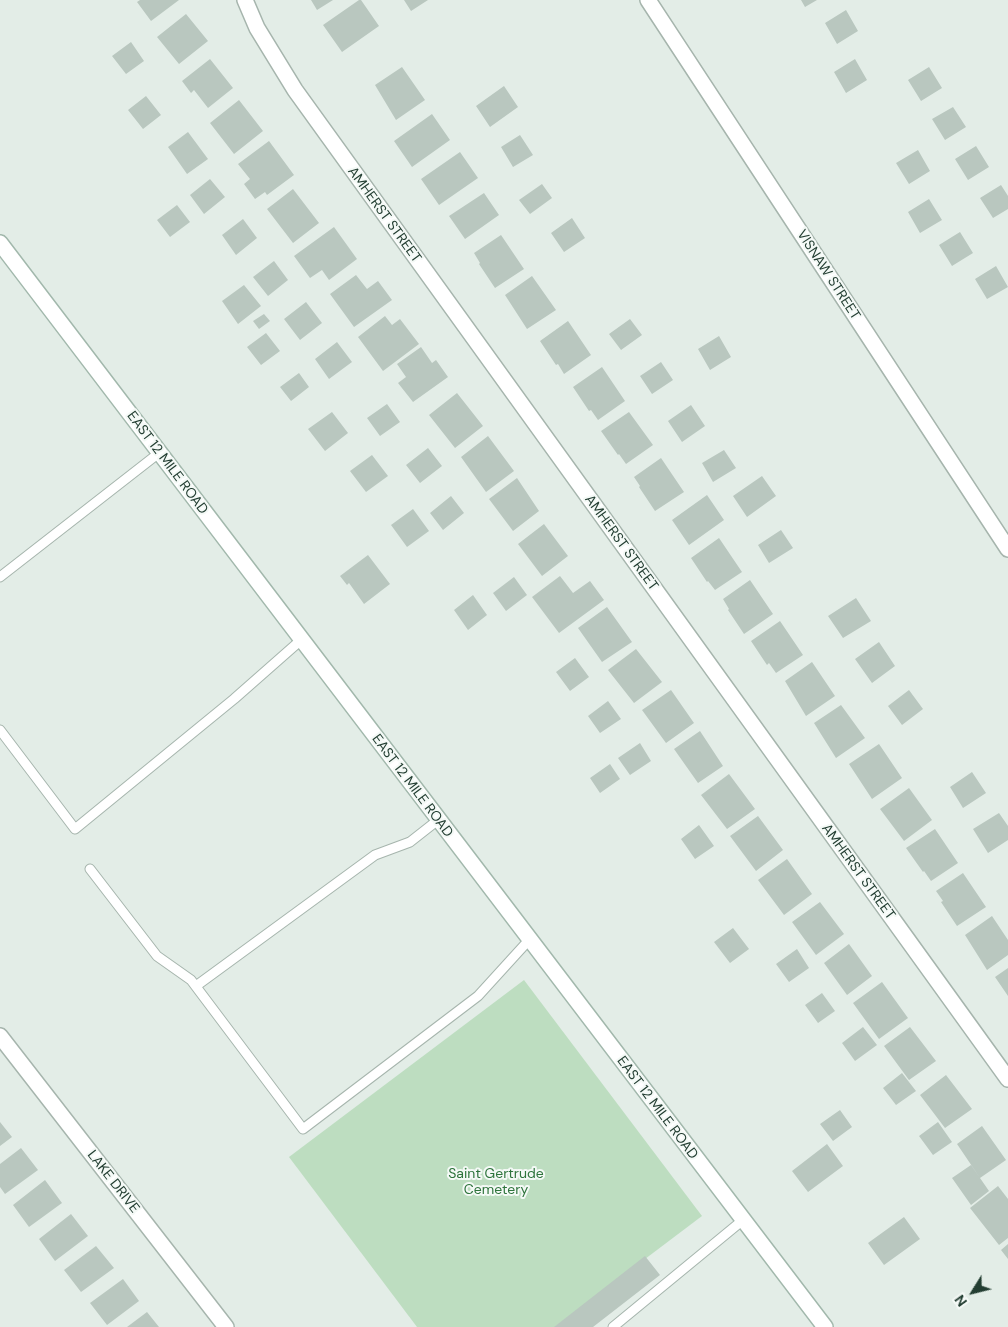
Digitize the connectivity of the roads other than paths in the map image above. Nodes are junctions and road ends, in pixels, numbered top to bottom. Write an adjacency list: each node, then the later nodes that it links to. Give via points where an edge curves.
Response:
1 (245, 0): 14 (street, AMHERST STREET, via 257,28 295,90)
2 (648, 0): 5 (street, VISNAW STREET)
3 (0, 243): 4 (street, EAST 12 MILE ROAD)
4 (159, 453): 6 (lane); 7 (street, EAST 12 MILE ROAD)
5 (1008, 549)
6 (0, 577)
7 (301, 640): 8 (lane, via 75,829); 9 (street, EAST 12 MILE ROAD)
8 (0, 730)
9 (438, 820): 11 (street, EAST 12 MILE ROAD); 12 (lane, via 410,842 375,855)
10 (90, 869): 12 (lane, via 157,956)
11 (529, 940): 12 (lane, via 478,996 303,1129); 15 (street, EAST 12 MILE ROAD)
12 (196, 986)
13 (0, 1036): 16 (street, LAKE DRIVE)
14 (1008, 1080)
15 (743, 1220): 17 (lane); 18 (street, EAST 12 MILE ROAD)
16 (226, 1327)
17 (613, 1327)
18 (824, 1327)

